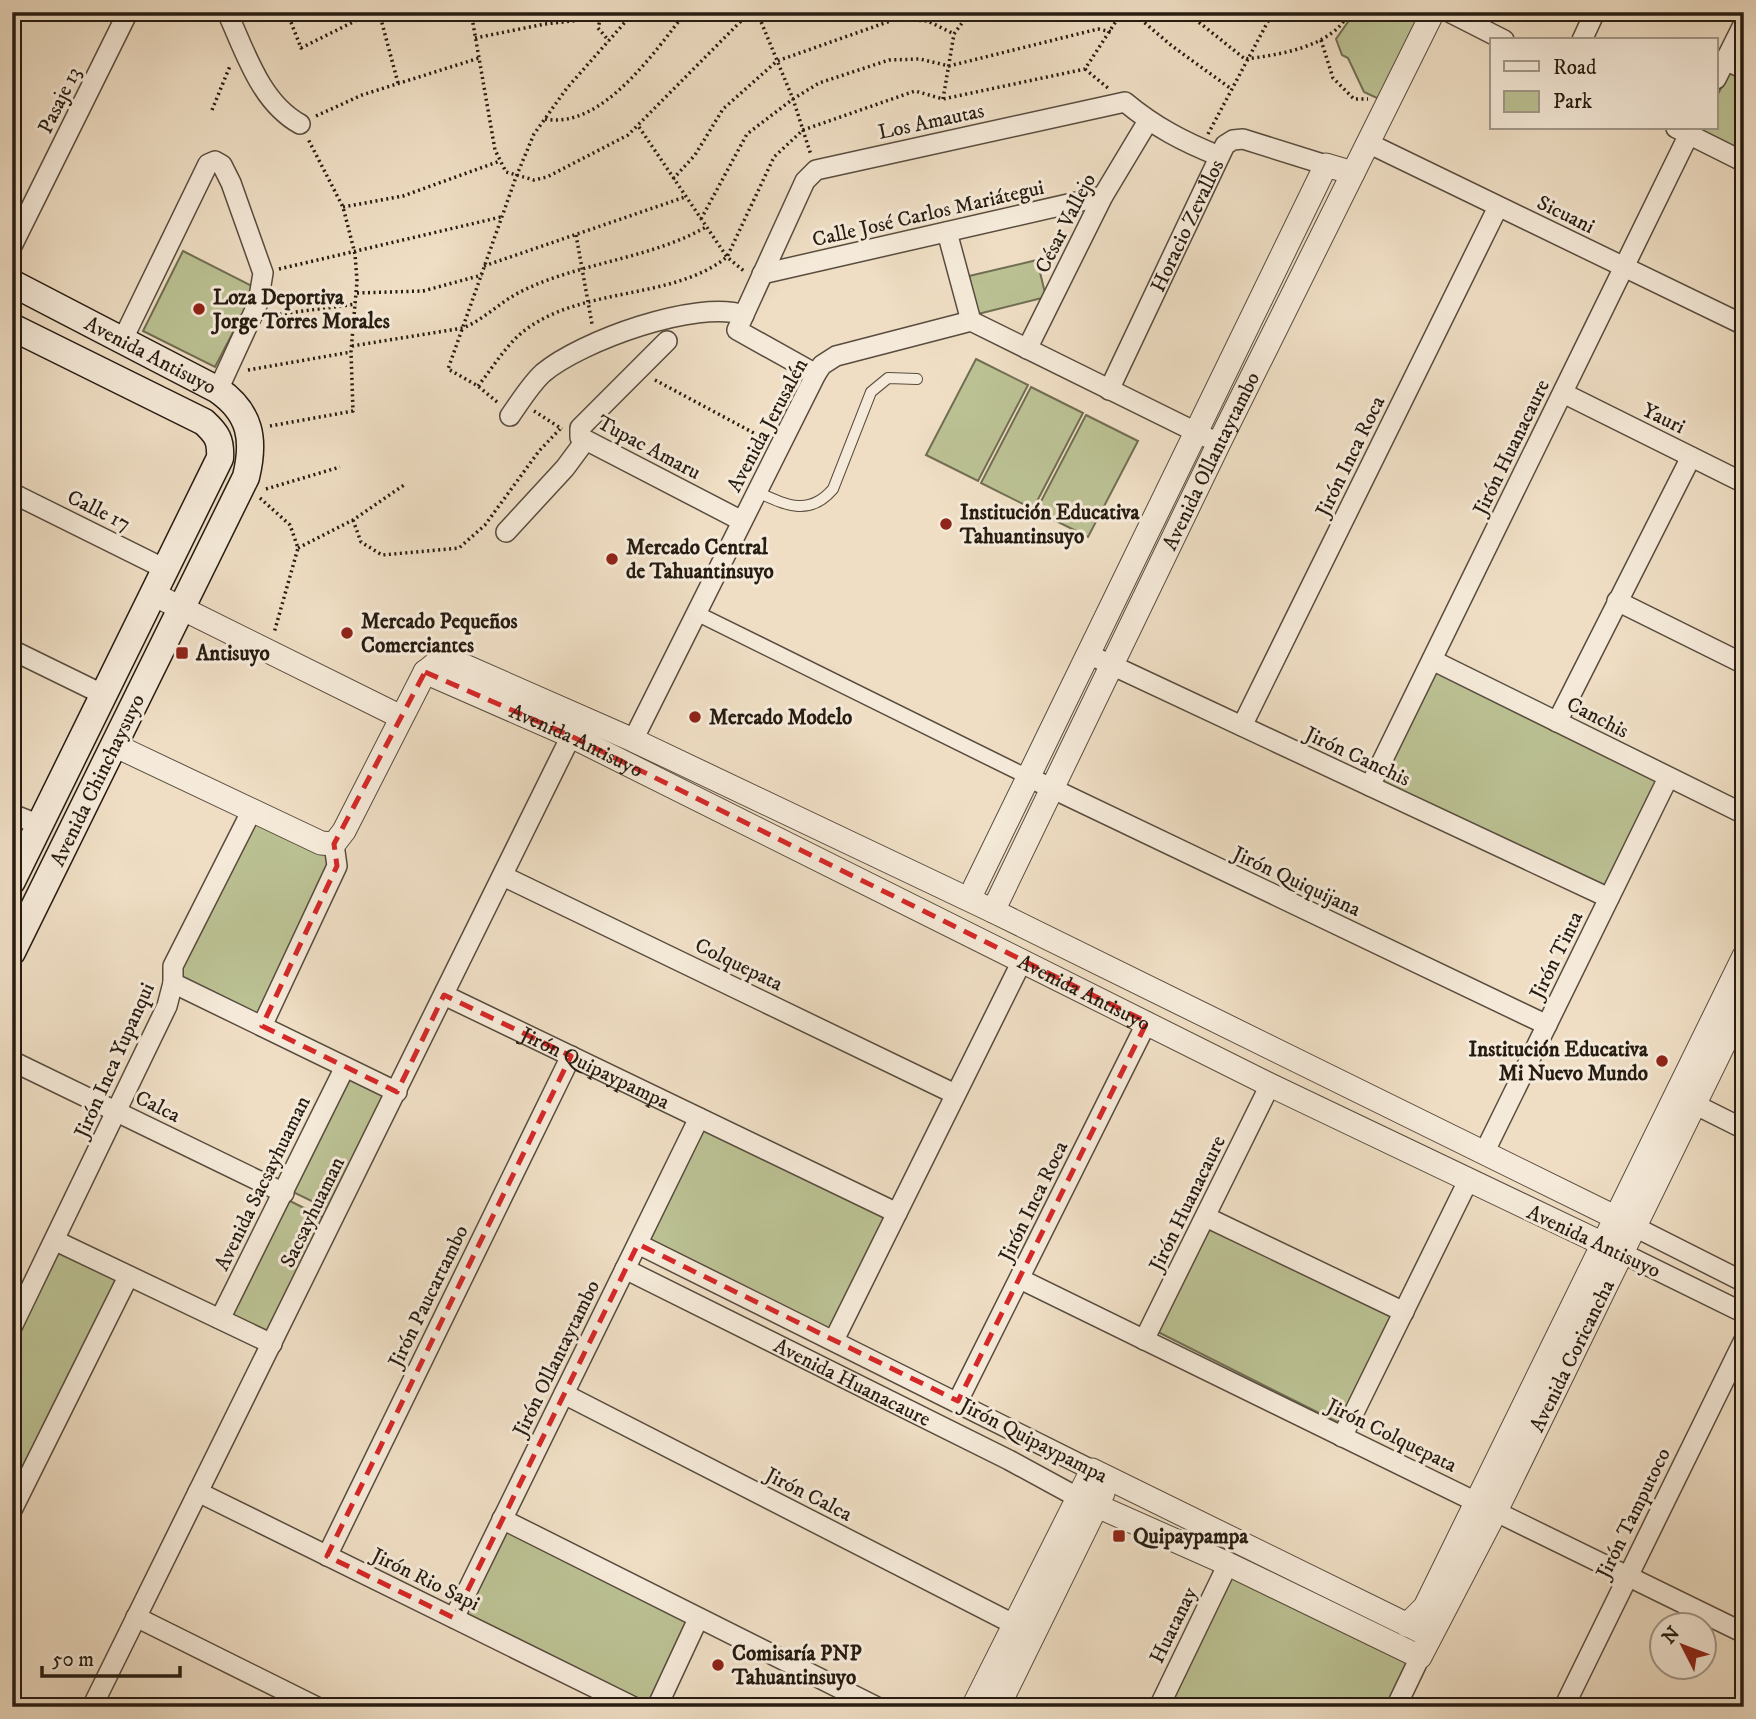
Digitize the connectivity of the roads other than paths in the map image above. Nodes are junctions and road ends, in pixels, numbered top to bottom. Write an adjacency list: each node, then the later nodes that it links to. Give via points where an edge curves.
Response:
1 (128, 12): 23 (street, Pasaje 13)
2 (227, 12): 13 (street, via 268,95)
3 (1433, 12): 15 (street, Avenida Ollantaytambo)
4 (1450, 12): 7 (street)
5 (1595, 12): 8 (street)
6 (1744, 23): 9 (street)
7 (1500, 38)
8 (1583, 38)
9 (1725, 61): 10 (street); 11 (street)
10 (1744, 69)
11 (1718, 75)
12 (1149, 121): 16 (street, Los Amautas); 20 (street, César Vallejo); 25 (street, Los Amautas, via 1125,102 816,170 804,181)
13 (300, 124)
14 (1685, 130): 17 (street); 24 (street, Jirón Huanacaure)
15 (1368, 143): 19 (street, Avenida Ollantaytambo); 21 (street, Sicuani)
16 (1219, 156): 18 (street, Horacio Zevallos, via 1225,145 1243,139); 37 (street, Horacio Zevallos)
17 (1744, 162)
18 (1326, 165): 19 (street, Horacio Zevallos); 41 (street, Avenida Ollantaytambo)
19 (1353, 173): 42 (street, Avenida Ollantaytambo)
20 (1103, 196): 22 (street, Calle José Carlos Mariátegui); 33 (street, César Vallejo)
21 (1498, 207): 24 (street, Sicuani); 63 (street, Jirón Inca Roca)
22 (947, 232): 25 (street, Calle José Carlos Mariátegui); 27 (street)
23 (12, 246)
24 (1623, 267): 29 (street, Sicuani); 38 (street, Jirón Huanacaure)
25 (762, 274): 28 (street)
26 (12, 283): 31 (main road, Avenida Antisuyo)
27 (971, 321): 33 (street); 34 (street, Avenida Jerusalén, via 836,356)
28 (741, 323): 34 (street); 39 (street, via 719,309 695,311 596,343 544,372)
29 (1744, 325)
30 (12, 327): 49 (main road, Avenida Antisuyo, via 216,432 220,458)
31 (122, 341): 36 (main road, Avenida Antisuyo); 36 (street, via 208,164 215,161 231,183 263,273 262,290)
32 (667, 341): 40 (street)
33 (1027, 349): 37 (street)
34 (816, 374): 45 (street, Avenida Jerusalén)
35 (916, 379): 45 (lane, via 888,378 871,392 833,489 823,501 803,507)
36 (218, 390): 52 (main road, Avenida Antisuyo, via 244,414 251,456 246,477)
37 (1109, 390): 41 (street)
38 (1563, 393): 43 (street, Yauri); 56 (street, Jirón Huanacaure)
39 (515, 409)
40 (576, 433): 47 (street, Tupac Amaru); 48 (street, via 565,468)
41 (1196, 433): 42 (street); 55 (street, Avenida Ollantaytambo)
42 (1219, 443): 58 (street, Avenida Ollantaytambo)
43 (1691, 457): 44 (street, Yauri); 51 (street)
44 (1744, 483)
45 (757, 492): 47 (street, Avenida Jerusalén)
46 (12, 493): 49 (street, Calle 17)
47 (742, 521): 53 (street, Avenida Jerusalén)
48 (506, 532)
49 (165, 569): 50 (main road, Avenida Antisuyo)
50 (153, 594): 52 (street); 60 (main road, Avenida Chinchaysuyo)
51 (1617, 601): 57 (street); 62 (street)
52 (181, 608): 61 (street); 66 (main road, Avenida Chinchaysuyo)
53 (696, 613): 65 (street, Avenida Jerusalén); 67 (street)
54 (12, 650): 60 (street)
55 (1088, 654): 58 (street, Jirón Canchis); 67 (street, Avenida Ollantaytambo)
56 (1432, 660): 62 (street, Canchis); 69 (street, Jirón Huanacaure)
57 (1744, 664)
58 (1112, 665): 63 (street, Jirón Canchis); 70 (street, Avenida Ollantaytambo)
59 (425, 672): 61 (street); 64 (street, Avenida Antisuyo); 65 (street, Avenida Antisuyo, via 440,660 451,660)
60 (104, 695): 74 (main road, Avenida Chinchaysuyo)
61 (401, 717): 75 (street)
62 (1557, 722): 68 (street, Canchis)
63 (1242, 726): 69 (street, Jirón Canchis)
64 (571, 736): 76 (street, Sacsayhuaman); 83 (street, Avenida Antisuyo)
65 (633, 740): 79 (street, Avenida Antisuyo)
66 (114, 745): 71 (street); 81 (main road, Avenida Chinchaysuyo)
67 (1028, 777): 70 (street, Jirón Quiquijana); 79 (street, Avenida Ollantaytambo)
68 (1668, 778): 73 (street, Canchis); 78 (street, Jirón Tinta)
69 (1370, 786): 78 (street, Jirón Canchis)
70 (1053, 790): 80 (street, Avenida Ollantaytambo); 88 (street, Jirón Quiquijana)
71 (252, 810): 75 (street, via 321,843); 84 (street, Jirón Inca Yupanqui, via 173,966)
72 (12, 814): 74 (street)
73 (1744, 814)
74 (40, 825): 77 (main road, Avenida Chinchaysuyo)
75 (334, 844): 89 (street, via 337,866)
76 (503, 876): 85 (street, Sacsayhuaman); 95 (street, Colquepata)
77 (12, 881)
78 (1609, 898): 88 (street, Jirón Tinta)
79 (969, 900): 80 (street, Avenida Antisuyo)
80 (993, 911): 100 (street, Avenida Antisuyo)
81 (12, 952)
82 (1744, 956): 105 (street, Avenida Coricancha)
83 (1022, 961): 87 (street, Avenida Antisuyo); 95 (street)
84 (173, 983): 89 (street); 97 (street, Jirón Inca Yupanqui, via 167,1006)
85 (444, 995): 90 (street, Jirón Quipaypampa); 94 (street, Sacsayhuaman)
86 (1744, 1003): 96 (street, Avenida Coricancha)
87 (1147, 1022): 93 (street, Avenida Antisuyo); 111 (street, Jirón Inca Roca)
88 (1547, 1025): 100 (street, Jirón Tinta)
89 (262, 1026): 92 (street)
90 (571, 1056): 98 (street, Jirón Quipaypampa); 131 (street, Jirón Paucartambo)
91 (12, 1061): 97 (street, Calca)
92 (345, 1067): 94 (street); 102 (street, Avenida Sacsayhuaman)
93 (1270, 1085): 101 (street, Avenida Antisuyo); 104 (street, Jirón Huanacaure)
94 (397, 1092): 120 (street, Sacsayhuaman)
95 (955, 1094): 103 (street)
96 (1694, 1104): 99 (street); 105 (street, Avenida Coricancha)
97 (117, 1112): 102 (street, Calca); 106 (street, Jirón Inca Yupanqui)
98 (699, 1118): 103 (street, Jirón Quipaypampa); 107 (street, Jirón Ollantaytambo)
99 (1744, 1129)
100 (1484, 1153): 105 (street, Avenida Antisuyo)
101 (1468, 1181): 108 (street, Avenida Antisuyo); 113 (street)
102 (284, 1193): 115 (street, Avenida Sacsayhuaman)
103 (897, 1213): 117 (street)
104 (1206, 1217): 113 (street); 118 (street, Jirón Huanacaure)
105 (1624, 1222): 108 (street, Avenida Coricancha); 112 (street, Avenida Antisuyo)
106 (56, 1241): 110 (street); 116 (street, Jirón Inca Yupanqui)
107 (638, 1244): 109 (street, Jirón Ollantaytambo); 117 (street, Jirón Quipaypampa)
108 (1612, 1248): 114 (street, Avenida Antisuyo); 128 (street, Avenida Coricancha)
109 (625, 1269): 121 (street, Jirón Ollantaytambo); 127 (street, Avenida Huanacaure)
110 (128, 1277): 115 (street); 125 (street)
111 (1020, 1279): 118 (street, Jirón Colquepata); 122 (street, Jirón Inca Roca)
112 (1744, 1282)
113 (1404, 1311): 123 (street)
114 (1744, 1313)
115 (220, 1319): 120 (street)
116 (12, 1327)
117 (834, 1340): 122 (street, Jirón Quipaypampa)
118 (1144, 1340): 123 (street, Jirón Colquepata)
119 (1744, 1340): 133 (street, Jirón Tamputoco)
120 (272, 1345): 126 (street, Sacsayhuaman)
121 (564, 1394): 130 (street, Jirón Ollantaytambo); 138 (street, Jirón Calca)
122 (958, 1401): 124 (street, Jirón Quipaypampa)
123 (1342, 1437): 128 (street, Jirón Colquepata)
124 (1101, 1475): 127 (street); 137 (street, Jirón Quipaypampa)
125 (19, 1480): 129 (street)
126 (198, 1492): 131 (street, Jirón Rio Sapi); 134 (street, Sacsayhuaman)
127 (1087, 1501): 132 (street, Jirón Quipaypampa); 138 (street)
128 (1486, 1507): 133 (street, Jirón Colquepata); 137 (street, Avenida Coricancha, via 1425,1607); 140 (street, Avenida Coricancha)
129 (12, 1510)
130 (502, 1519): 135 (street, Jirón Ollantaytambo); 136 (street)
131 (327, 1556): 135 (street, Jirón Rio Sapi)
132 (1228, 1564): 140 (street, Jirón Quipaypampa); 148 (street, Huatanay)
133 (1628, 1576): 139 (street, Jirón Colquepata); 150 (street, Jirón Tamputoco)
134 (136, 1618): 141 (street, Sacsayhuaman); 142 (street)
135 (454, 1618): 143 (street, Jirón Rio Sapi)
136 (698, 1619): 144 (street); 145 (street)
137 (1407, 1625): 140 (street, Jirón Quipaypampa)
138 (1023, 1629): 146 (street); 147 (street)
139 (1744, 1633)
140 (1425, 1647): 149 (street, Avenida Coricancha)
141 (92, 1707)
142 (317, 1707)
143 (634, 1707)
144 (657, 1707)
145 (877, 1707)
146 (973, 1707)
147 (998, 1707)
148 (1159, 1707)
149 (1396, 1707)
150 (1565, 1707)

